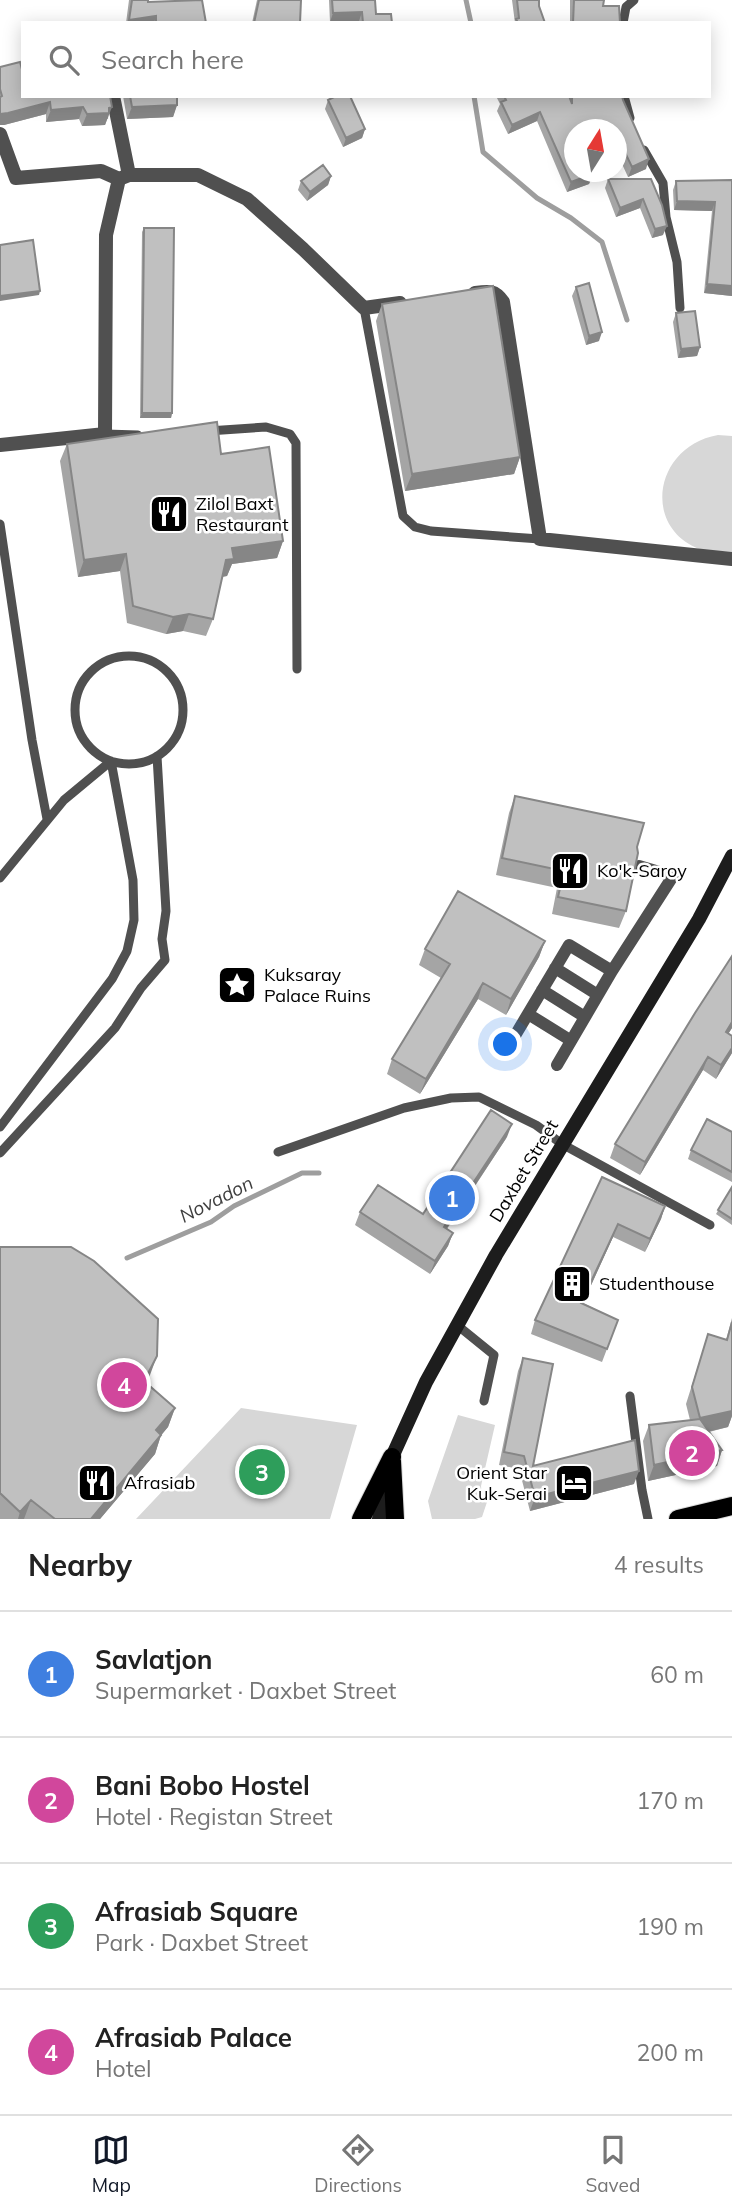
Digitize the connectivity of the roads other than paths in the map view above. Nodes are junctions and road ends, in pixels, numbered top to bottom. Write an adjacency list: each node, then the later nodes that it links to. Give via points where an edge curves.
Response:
1 (634, 0): 2 (lane, via 626,7)
2 (623, 21)
3 (114, 98): 8 (street)
4 (624, 98): 5 (lane)
5 (635, 130)
6 (0, 134): 9 (street)
7 (640, 140): 11 (lane)
8 (124, 177): 9 (street, via 102,171); 15 (street, via 198,175 247,200); 18 (street, via 106,234)
9 (16, 178): 10 (street)
10 (0, 182)
11 (663, 183): 12 (lane); 16 (lane)
12 (676, 183)
13 (465, 295): 22 (street, via 490,291 503,302)
14 (414, 301): 15 (street)
15 (364, 308): 22 (lane, via 403,516 415,527 431,531)
16 (680, 308)
17 (197, 431): 24 (lane, via 266,427 290,434 296,443)
18 (105, 434): 19 (lane); 20 (street)
19 (155, 434)
20 (0, 446)
21 (0, 524): 27 (lane)
22 (540, 538): 23 (street)
23 (732, 559)
24 (298, 670)
25 (157, 756): 26 (lane, via 127,764); 26 (lane, via 179,730 181,695 160,666 125,656 92,670 75,703 83,738); 43 (lane, via 165,960 115,1028)
26 (111, 761): 27 (lane); 40 (lane, via 133,880 134,920 127,951 112,979)
27 (47, 819): 30 (lane)
28 (732, 856): 41 (main road, Daxbet Street, via 699,919)
29 (639, 866): 32 (street, via 673,876)
30 (0, 878)
31 (555, 968): 32 (street, via 569,945); 33 (street); 34 (street)
32 (612, 971): 34 (street)
33 (542, 990): 35 (street); 36 (street)
34 (598, 995): 36 (street)
35 (527, 1014): 37 (street); 38 (street)
36 (584, 1017): 38 (street)
37 (513, 1039)
38 (570, 1041): 39 (street)
39 (557, 1065)
40 (0, 1127)
41 (562, 1144): 42 (lane, via 536,1125 479,1097 404,1108); 44 (lane); 45 (main road, Daxbet Street)
42 (278, 1152)
43 (0, 1153)
44 (710, 1225)
45 (457, 1325): 47 (lane, via 494,1355); 48 (main road, Daxbet Street)
46 (630, 1396): 53 (lane)
47 (484, 1401)
48 (392, 1457): 50 (main road); 51 (main road, Daxbet Street); 52 (main road)
49 (732, 1506): 54 (main road)
50 (360, 1519)
51 (379, 1519)
52 (396, 1519)
53 (648, 1519)
54 (678, 1519)

